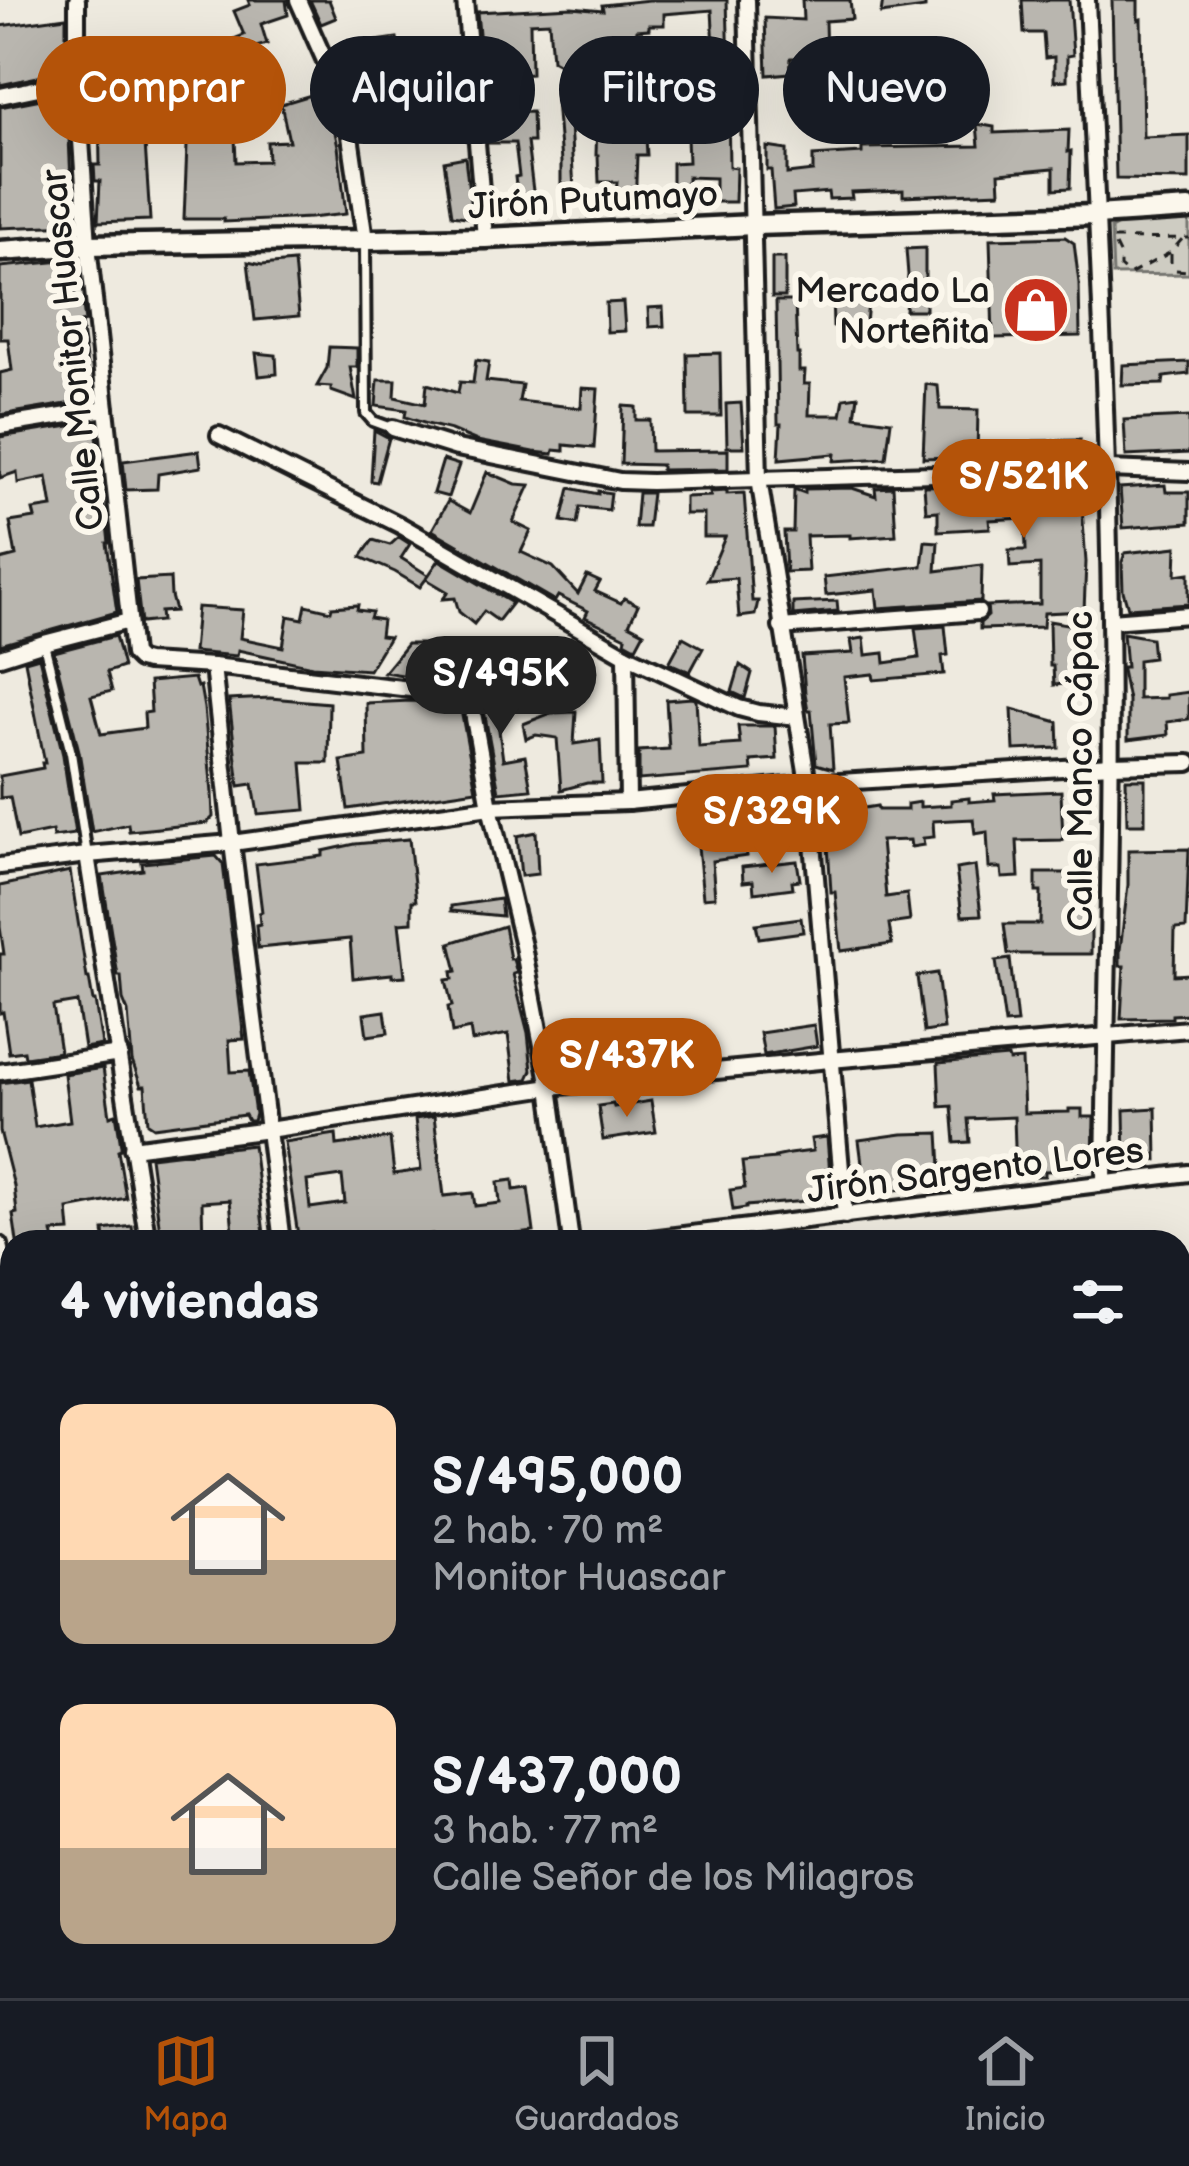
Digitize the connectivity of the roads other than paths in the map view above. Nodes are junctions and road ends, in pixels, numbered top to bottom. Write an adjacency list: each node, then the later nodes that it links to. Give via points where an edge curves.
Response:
1 (77, 0): 6 (street, Calle Monitor Huascar)
2 (298, 0): 14 (street, via 346,108)
3 (466, 0): 13 (street)
4 (747, 0): 12 (street)
5 (1087, 0): 11 (street, Calle Manco Cápac)
6 (77, 36)
7 (36, 89): 8 (street)
8 (0, 96)
9 (81, 144): 15 (street, Calle Monitor Huascar)
10 (1189, 209): 11 (street, Jirón Putumayo)
11 (1096, 215): 12 (street, Jirón Putumayo); 21 (street, Calle Manco Cápac)
12 (754, 225): 13 (street, Jirón Putumayo); 23 (street)
13 (485, 238): 14 (street, Jirón Putumayo)
14 (365, 241): 15 (street, Jirón Putumayo); 19 (lane, via 366,413)
15 (88, 244): 16 (street, Jirón Putumayo); 17 (street, Calle Monitor Huascar)
16 (0, 251)
17 (106, 409): 18 (street); 26 (street, Calle Monitor Huascar)
18 (0, 426)
19 (393, 428): 23 (street, via 620,481)
20 (219, 435): 30 (street, via 400,525)
21 (1108, 469): 22 (street); 23 (street); 27 (street, Calle Manco Cápac)
22 (1189, 472)
23 (759, 478): 28 (street)
24 (978, 612): 28 (street)
25 (1189, 615): 27 (street)
26 (130, 621): 29 (street); 32 (street, Calle Monitor Huascar, via 139,660)
27 (1111, 621): 35 (street, Calle Manco Cápac)
28 (781, 627): 33 (street)
29 (44, 643): 31 (street); 40 (lane)
30 (626, 655): 33 (street, via 739,708); 37 (street)
31 (0, 657)
32 (213, 666): 38 (street, via 470,696); 39 (street)
33 (797, 717): 36 (street)
34 (1189, 763): 35 (street)
35 (1111, 765): 36 (street); 43 (street, Calle Manco Cápac)
36 (808, 784): 37 (street); 45 (street)
37 (628, 802): 38 (street)
38 (490, 807): 39 (street); 47 (street)
39 (232, 843): 40 (street); 48 (street)
40 (87, 855): 41 (street); 44 (street)
41 (0, 866)
42 (1189, 1029): 43 (street)
43 (1105, 1035): 45 (street); 51 (street, Calle Manco Cápac)
44 (120, 1054): 46 (street); 49 (street)
45 (830, 1060): 47 (street); 52 (street)
46 (0, 1072)
47 (550, 1088): 48 (street); 55 (street)
48 (268, 1130): 49 (street); 54 (street)
49 (133, 1148): 53 (street)
50 (1189, 1173): 51 (street, Jirón Sargento Lores)
51 (1104, 1183): 52 (street, Jirón Sargento Lores)
52 (844, 1216): 56 (street, Jirón Sargento Lores)
53 (146, 1230)
54 (280, 1230)
55 (569, 1230)
56 (727, 1230)

